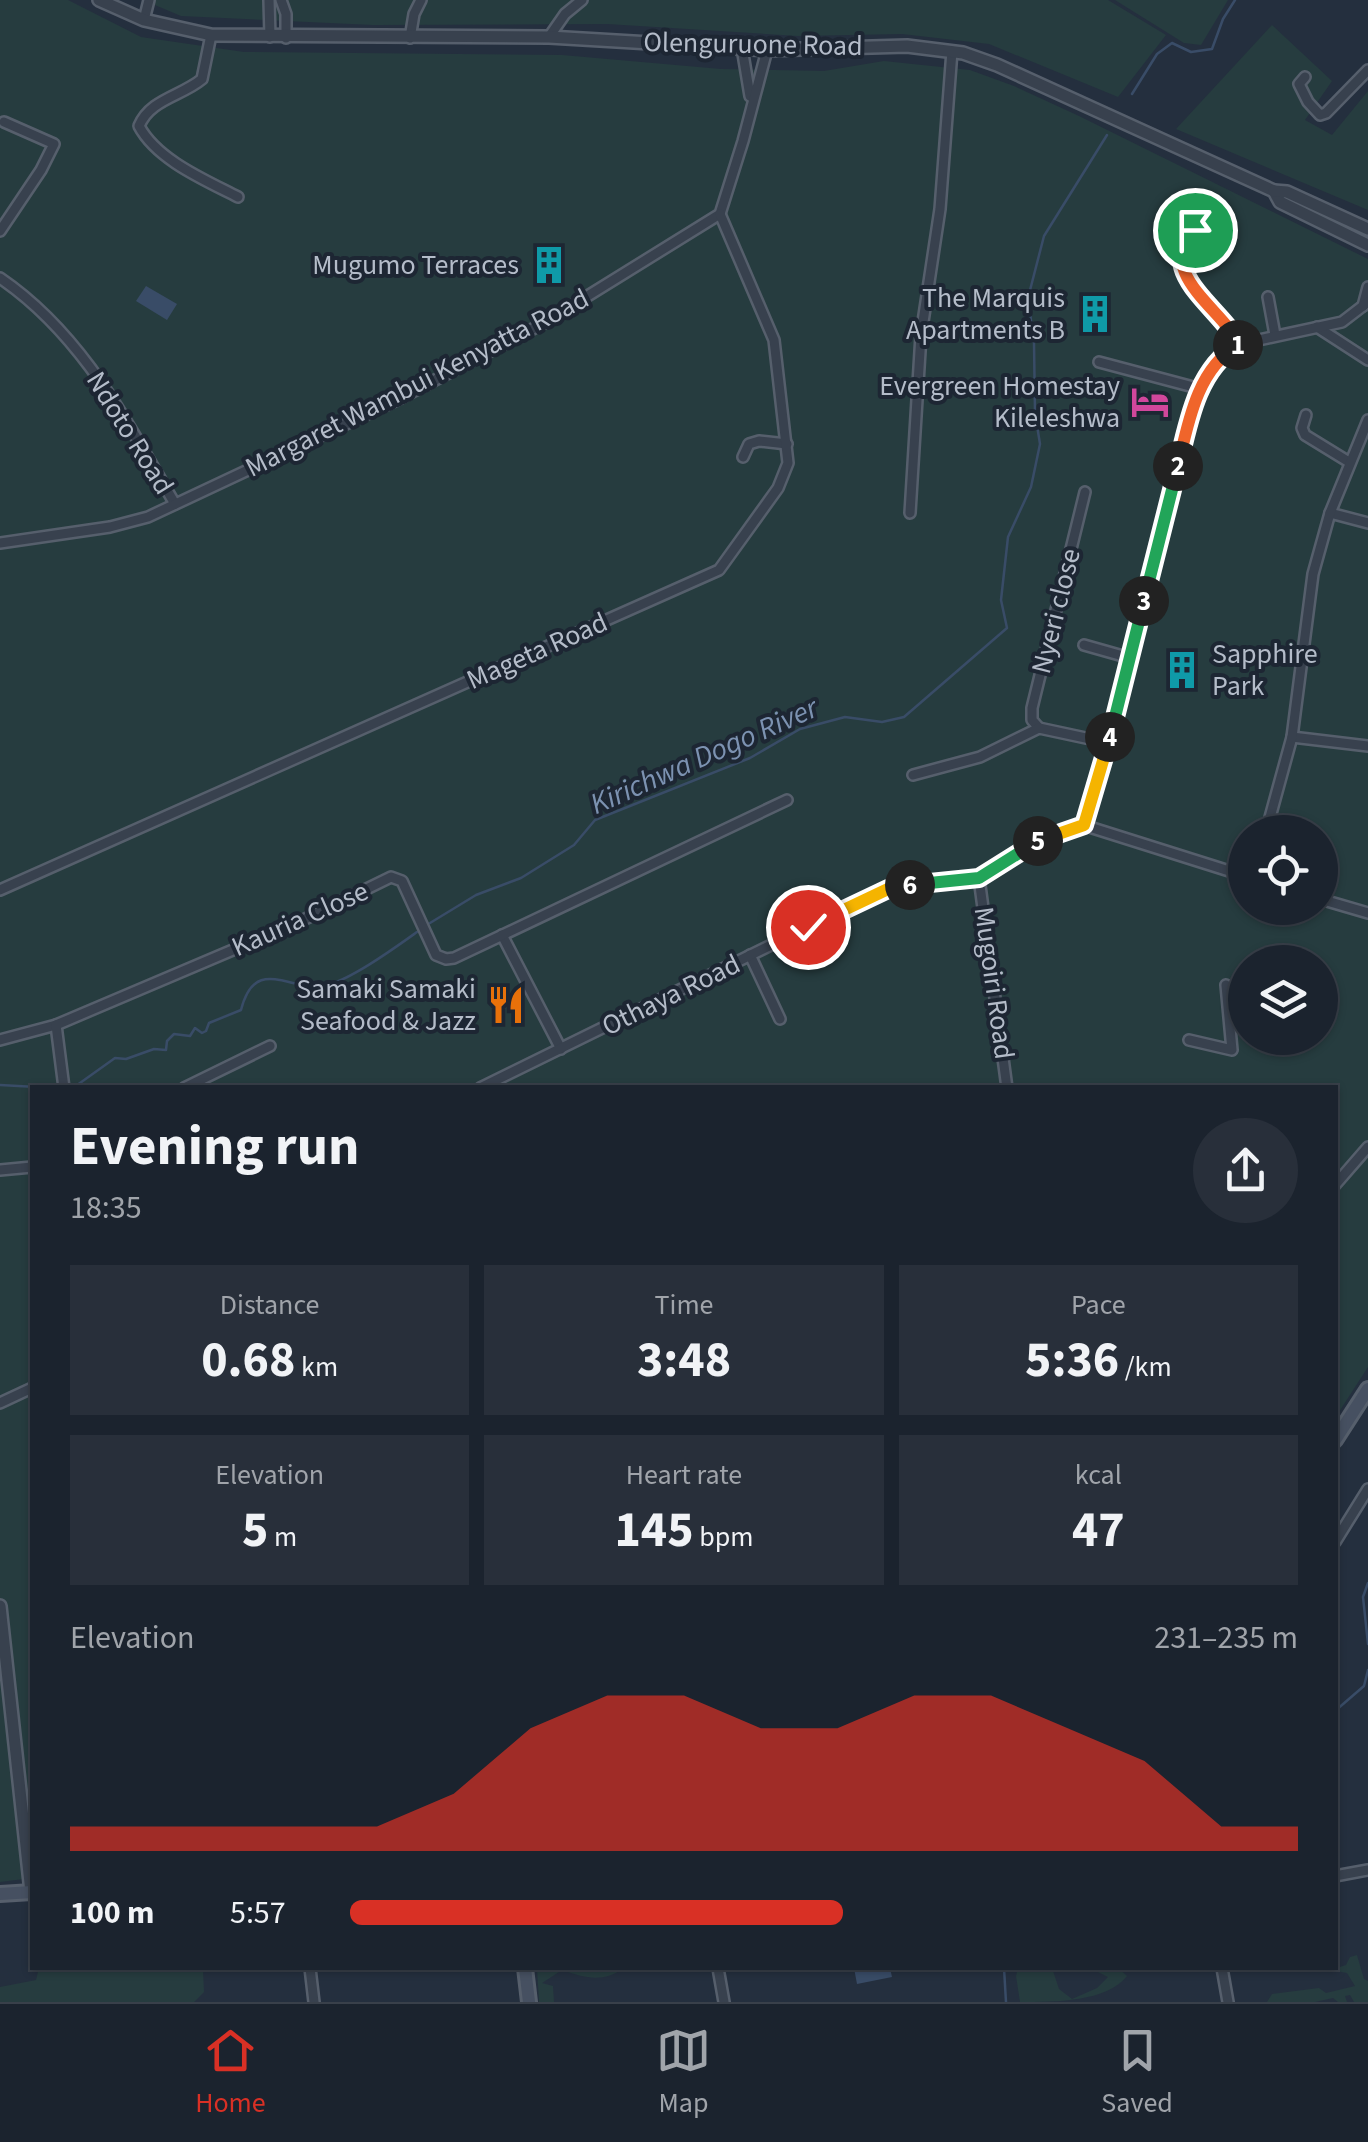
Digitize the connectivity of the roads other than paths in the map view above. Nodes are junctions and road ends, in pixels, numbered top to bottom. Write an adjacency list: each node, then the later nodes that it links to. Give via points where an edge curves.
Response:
1 (99, 0): 7 (street, Olenguruone Road)
2 (148, 0): 7 (street)
3 (269, 0): 9 (street)
4 (281, 0): 10 (street)
5 (421, 0): 11 (street)
6 (582, 0): 12 (street)
7 (144, 20): 8 (street, Olenguruone Road)
8 (211, 35): 9 (street, Olenguruone Road); 21 (street, via 202,79 160,103 139,126 174,162)
9 (270, 37): 10 (street, Olenguruone Road)
10 (286, 38): 11 (street, Olenguruone Road)
11 (410, 38): 12 (street, Olenguruone Road)
12 (550, 38): 13 (street, Olenguruone Road)
13 (742, 48): 14 (street, Olenguruone Road); 18 (street)
14 (767, 50): 15 (street, Olenguruone Road); 18 (street)
15 (952, 51): 20 (street, Olenguruone Road); 45 (street, via 940,209 921,335)
16 (1368, 70): 17 (street, via 1320,115 1299,84)
17 (1304, 77)
18 (750, 114): 22 (street)
19 (4, 122): 25 (street, via 54,144)
20 (1274, 191): 24 (street); 26 (street, Olenguruone Road, via 1280,202)
21 (238, 197)
22 (720, 214): 39 (street, Mageta Road, via 774,340); 43 (street, Margaret Wambui Kenyatta Road, via 544,323)
23 (1195, 230): 33 (street, via 1184,248 1183,268)
24 (1368, 230)
25 (0, 231)
26 (1368, 245)
27 (0, 278): 43 (street, Ndoto Road, via 50,319 105,384)
28 (1368, 287): 30 (street)
29 (1268, 297): 32 (street)
30 (1365, 304): 31 (street, via 1342,322)
31 (1317, 327): 32 (street); 34 (street)
32 (1275, 335): 33 (street)
33 (1240, 344): 36 (street, via 1214,363)
34 (1368, 360)
35 (1099, 362): 36 (street)
36 (1201, 389): 49 (street)
37 (1306, 415): 41 (street, via 1305,435)
38 (1368, 420): 41 (street)
39 (786, 444): 40 (street, via 755,441); 60 (street, Mageta Road, via 788,463 778,488 719,570)
40 (743, 457)
41 (1349, 462): 44 (street)
42 (1085, 492): 50 (street, Nyeri close, via 1032,708)
43 (175, 504): 47 (street, Margaret Wambui Kenyatta Road, via 110,527)
44 (1330, 512): 46 (street); 51 (street, via 1309,596)
45 (910, 514)
46 (1368, 523)
47 (0, 543)
48 (1084, 645): 49 (street)
49 (1130, 658): 52 (street)
50 (1039, 728): 52 (street); 54 (street, via 980,757)
51 (1292, 737): 53 (street); 56 (street)
52 (1109, 743): 57 (street)
53 (1368, 746)
54 (914, 775)
55 (788, 800): 64 (street, Kauria Close)
56 (1271, 815)
57 (1084, 825): 58 (street); 59 (street, Othaya Road, via 1026,847)
58 (1228, 871)
59 (979, 878): 63 (street, Othaya Road, via 888,889); 77 (street, Mugoiri Road)
60 (0, 890)
61 (1338, 904): 62 (street)
62 (1368, 914)
63 (808, 927): 65 (street, Othaya Road); 66 (street)
64 (502, 935): 69 (street, Kauria Close, via 441,958 402,881 390,877); 73 (street)
65 (750, 955): 68 (street); 73 (street, Othaya Road)
66 (819, 955)
67 (1226, 986): 71 (street, via 1232,1050)
68 (780, 1018)
69 (56, 1026): 70 (street, Kauria Close); 74 (street)
70 (0, 1040)
71 (1189, 1040)
72 (270, 1046): 75 (street)
73 (560, 1049): 76 (street, Othaya Road)
74 (63, 1085)
75 (190, 1085)
76 (486, 1085)
77 (1007, 1085)
78 (1368, 1148): 81 (street)
79 (30, 1167): 80 (street)
80 (0, 1170)
81 (1338, 1182)
82 (30, 1389): 84 (street)
83 (1366, 1396): 85 (main road)
84 (0, 1403)
85 (1338, 1436)
86 (1368, 1489): 88 (street)
87 (1338, 1521): 88 (street)
88 (1346, 1525): 89 (street)
89 (1338, 1537)
90 (0, 1606): 92 (street)
91 (1368, 1870): 93 (street)
92 (30, 1874)
93 (1338, 1875)
94 (30, 1892): 95 (main road)
95 (0, 1894)
96 (310, 1970): 100 (street)
97 (526, 1970): 101 (main road)
98 (718, 1970): 102 (street)
99 (1222, 1970): 103 (street)
100 (314, 2002)
101 (529, 2002)
102 (724, 2002)
103 (1228, 2002)

